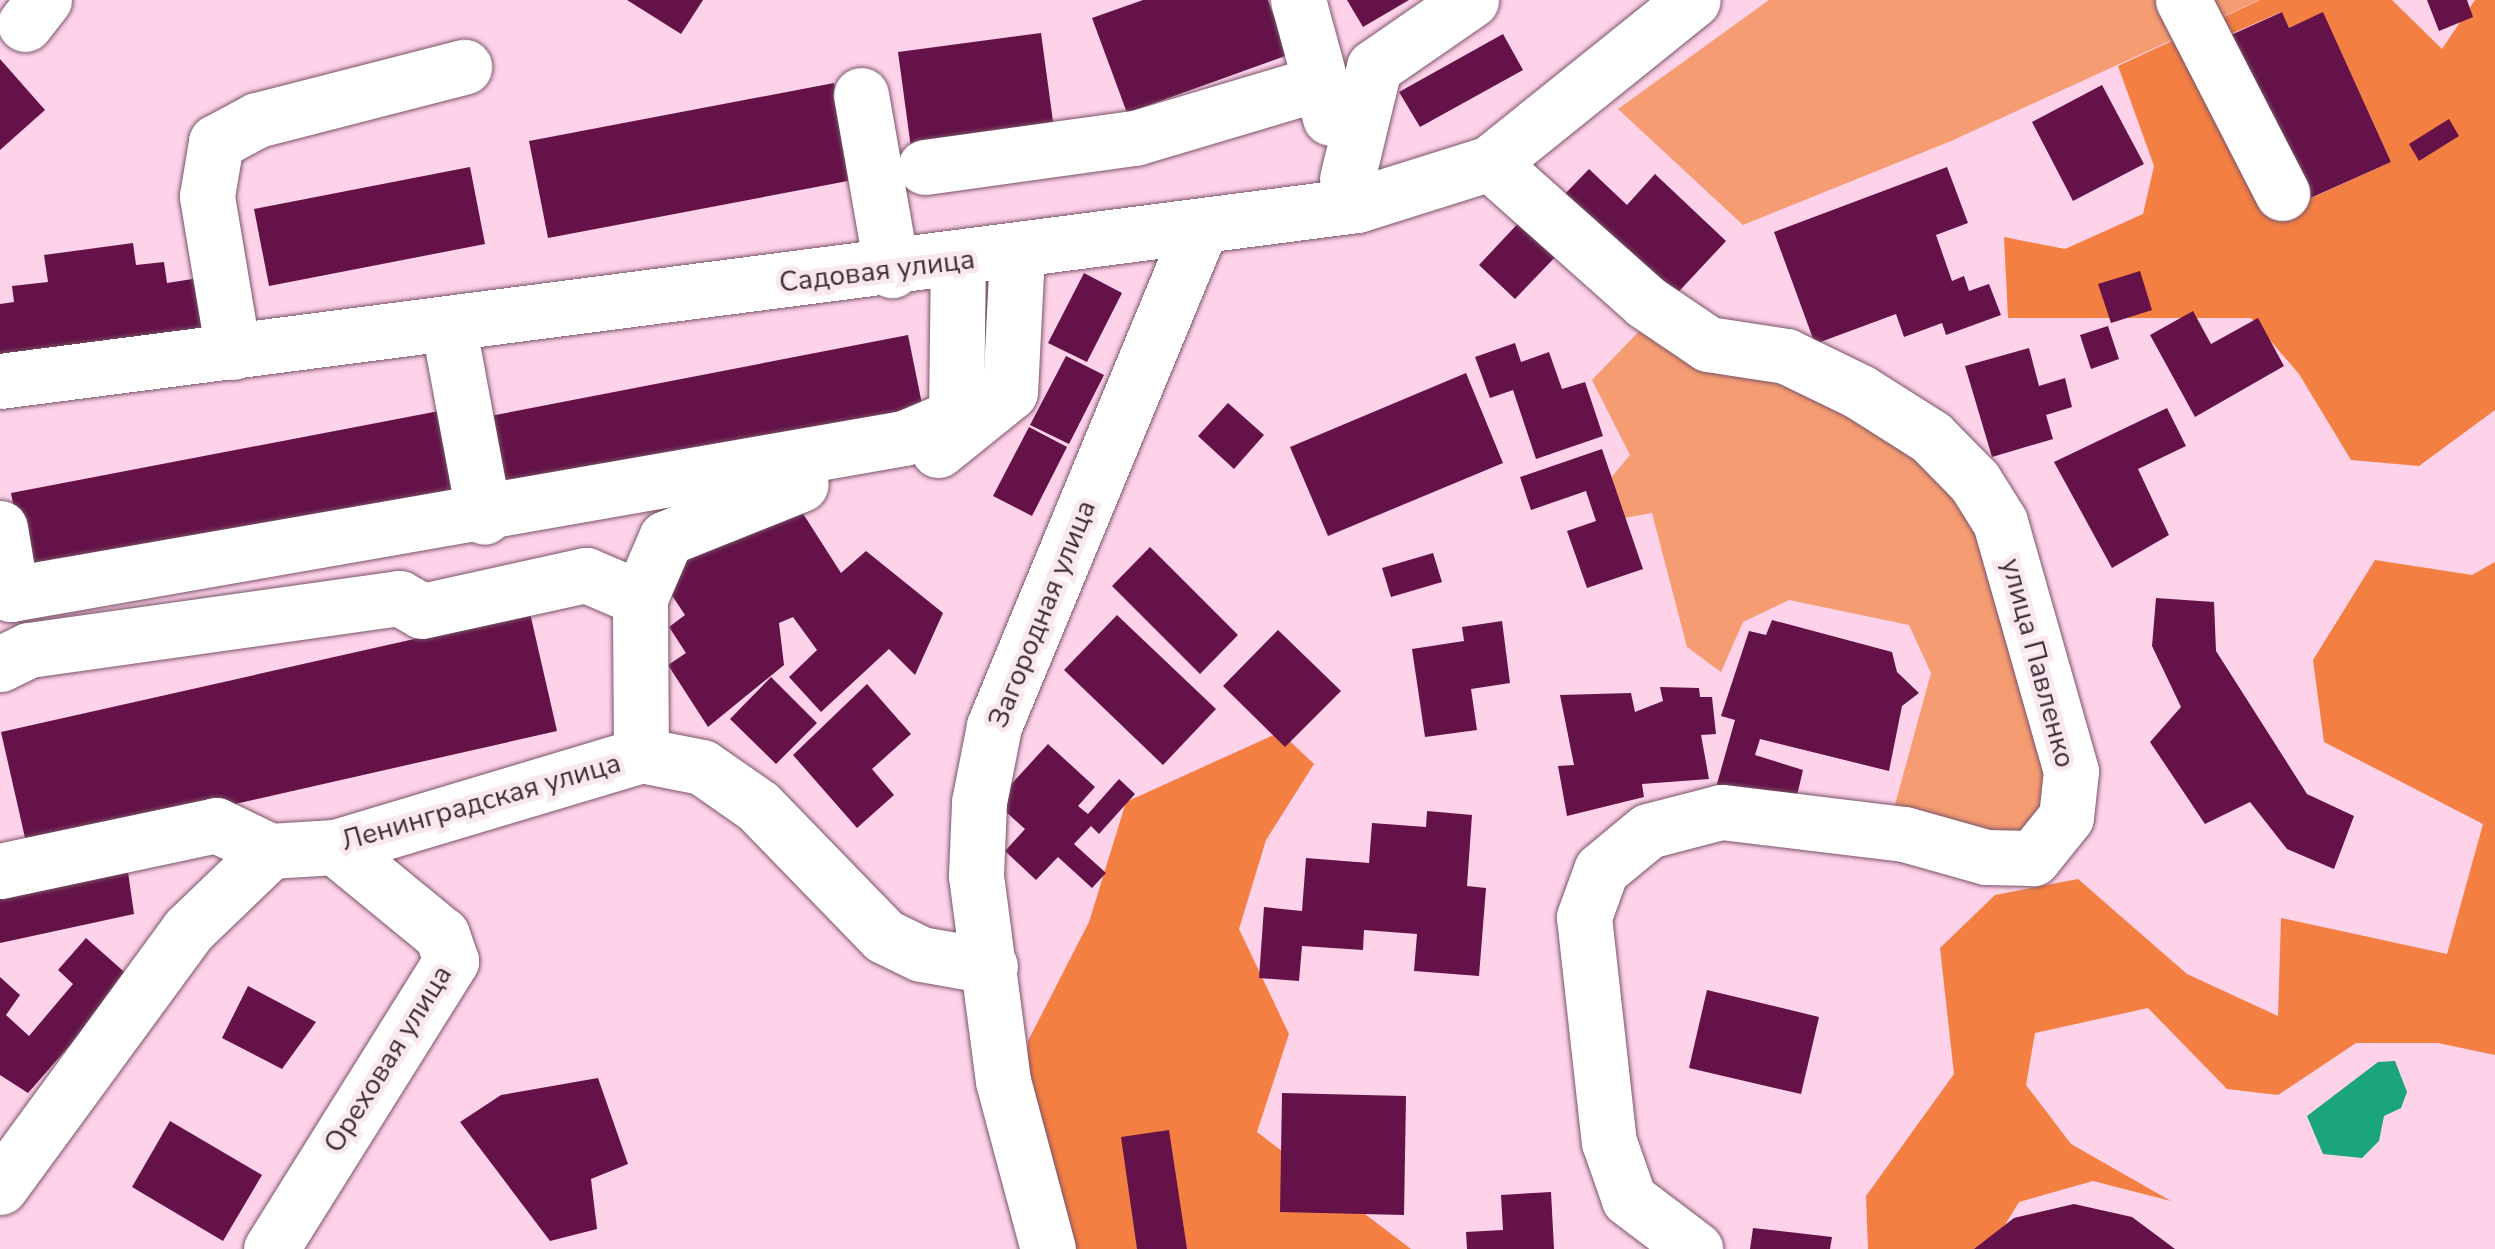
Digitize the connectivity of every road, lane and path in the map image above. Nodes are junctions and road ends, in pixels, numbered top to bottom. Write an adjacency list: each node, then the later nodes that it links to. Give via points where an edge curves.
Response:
1 (1298, 0): 6 (street)
2 (1470, 0): 10 (street, via 1374,67)
3 (1693, 0): 8 (street, Садовая улица)
4 (2183, 0): 11 (street)
5 (464, 66): 17 (street, via 257,120 216,142 208,196)
6 (1320, 83): 9 (street, via 1134,138); 10 (street)
7 (861, 94): 15 (street)
8 (1490, 163): 10 (street, Садовая улица); 31 (street, улица Павленко, via 1646,302 1708,344 1786,356 1860,392 1930,437 1975,482 2000,522 2071,771 2066,817 2033,858 1978,847 1906,856 1721,812 1648,831 1601,870 1584,917 1609,1142 1629,1199)
9 (925, 167)
10 (1352, 192): 12 (street, Садовая улица)
11 (2282, 194)
12 (1199, 231): 13 (street, Садовая улица); 27 (street, Загородная улица, via 994,726 976,875)
13 (1017, 254): 14 (street, Садовая улица); 21 (street, via 1010,392 946,448 781,488 666,538)
14 (958, 262): 15 (street, Садовая улица); 19 (street, via 956,416 904,438)
15 (892, 270): 16 (street, Садовая улица)
16 (448, 324): 17 (street, Садовая улица); 19 (street)
17 (232, 352): 18 (street, Садовая улица)
18 (0, 381)
19 (484, 517): 20 (street, via 12,594)
20 (0, 528)
21 (640, 598): 22 (street, via 586,575 422,611 399,598 30,650); 23 (street)
22 (0, 664)
23 (641, 755): 24 (street, Ленинградская улица); 27 (street, Ленинградская улица, via 702,767 758,806 884,936 921,954)
24 (335, 847): 25 (street, Ленинградская улица); 29 (street, Ореховая улица, via 442,935 451,961)
25 (270, 851): 26 (street, via 216,824); 28 (street, via 188,930)
26 (0, 870)
27 (990, 966): 30 (street, Загородная улица, via 1003,1081)
28 (0, 1187)
29 (272, 1249)
30 (1048, 1249)
31 (1696, 1249)

